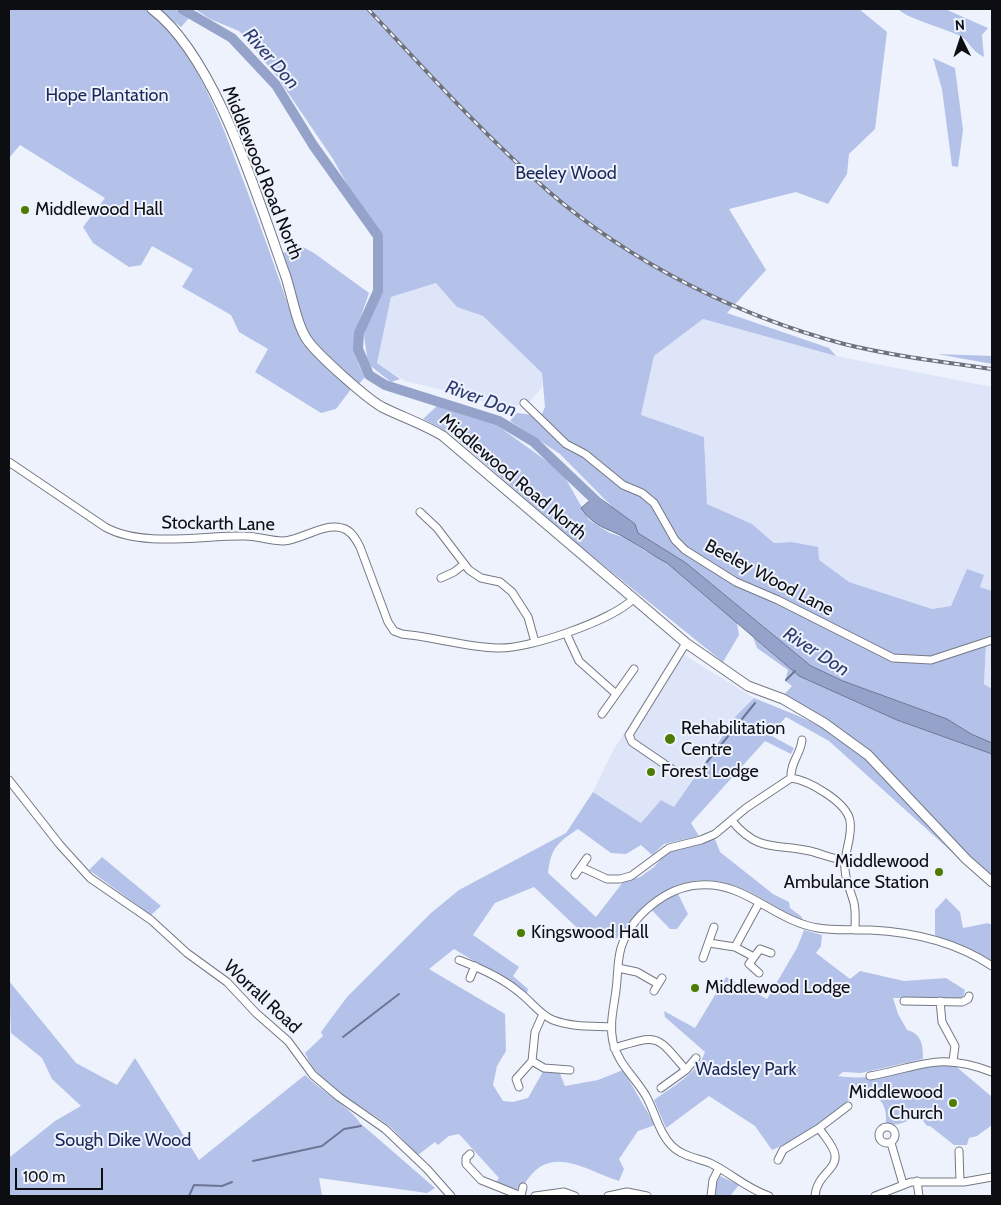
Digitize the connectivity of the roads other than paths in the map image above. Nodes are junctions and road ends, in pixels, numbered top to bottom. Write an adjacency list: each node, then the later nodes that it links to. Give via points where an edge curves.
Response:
1 (152, 9): 7 (main road, Middlewood Road North, via 192,53 227,120 308,341 376,403 443,436)
2 (524, 403): 9 (street, Beeley Wood Lane, via 566,444 654,503 674,540 685,550 736,582 893,658 932,660)
3 (11, 464): 10 (street, Stockarth Lane, via 105,527 122,534 152,538 245,536 284,541 330,528 346,529 360,547 394,631 496,648)
4 (420, 512): 5 (street, via 437,528)
5 (463, 565): 6 (street); 10 (street, via 477,576 500,582 512,592 528,617)
6 (441, 578)
7 (633, 599): 8 (street, Stockarth Lane, via 617,613); 11 (main road, Middlewood Road North)
8 (566, 633): 10 (street, Stockarth Lane); 13 (street, via 579,662)
9 (992, 640)
10 (535, 642)
11 (686, 644): 16 (street, via 629,735 632,742); 24 (main road, Middlewood Road North, via 740,682 790,703 846,738 879,766)
12 (634, 669): 13 (street)
13 (615, 693): 14 (street)
14 (602, 714)
15 (802, 740): 17 (street, via 791,767)
16 (676, 772)
17 (791, 778): 19 (street); 21 (street, via 815,787 847,812 850,826)
18 (9, 780): 68 (street, Worrall Road, via 90,878 151,920 187,953 227,982 288,1041 313,1075 385,1129)
19 (732, 821): 21 (street, via 745,834 768,846 810,851); 22 (street, via 715,834 669,848 637,874 626,878 614,880)
20 (587, 858): 22 (street)
21 (844, 860): 27 (street, via 854,905)
22 (581, 867): 23 (street)
23 (575, 875)
24 (992, 882)
25 (759, 903): 27 (street, via 805,926); 29 (street); 36 (street, via 735,890 716,885 690,886 674,891 648,908 629,932)
26 (714, 928): 28 (street)
27 (855, 930): 35 (street, via 926,938 960,948)
28 (709, 943): 29 (street); 32 (street)
29 (735, 948): 31 (street)
30 (771, 953): 31 (street, via 760,949)
31 (752, 956): 37 (street, via 749,964)
32 (703, 958)
33 (459, 960): 34 (street)
34 (475, 966): 38 (street); 43 (street, via 520,993)
35 (992, 966)
36 (618, 968): 39 (street, via 660,981); 44 (street)
37 (759, 973)
38 (470, 978)
39 (654, 991)
40 (969, 996): 42 (street, via 965,1001)
41 (904, 1001): 42 (street)
42 (940, 1001): 48 (street, via 942,1022 955,1046)
43 (543, 1014): 44 (street, via 562,1023); 47 (street, via 535,1032)
44 (611, 1027): 45 (street)
45 (614, 1048): 50 (street, via 658,1040); 61 (street, via 644,1092 668,1142 678,1151)
46 (696, 1058): 50 (street)
47 (532, 1061): 49 (street, via 544,1068); 53 (street, via 517,1076)
48 (953, 1061): 51 (street); 52 (street, via 926,1062)
49 (570, 1070)
50 (686, 1070): 54 (street)
51 (992, 1072)
52 (870, 1076)
53 (519, 1087)
54 (661, 1088)
55 (848, 1106): 56 (street)
56 (819, 1128): 60 (street, via 783,1150); 75 (street, via 833,1149 835,1160 832,1168 817,1182)
57 (891, 1143): 65 (street)
58 (960, 1150): 64 (street)
59 (470, 1154): 67 (street, via 465,1161 475,1176)
60 (778, 1160)
61 (719, 1168): 73 (street); 74 (street)
62 (992, 1176): 64 (street)
63 (917, 1181): 64 (street); 65 (street); 77 (street)
64 (960, 1182)
65 (903, 1184): 76 (street)
66 (523, 1187): 67 (street, via 522,1196)
67 (505, 1194)
68 (451, 1196)
69 (535, 1196): 70 (street, via 564,1192)
70 (575, 1196)
71 (608, 1196): 72 (street, via 628,1192)
72 (647, 1196)
73 (711, 1196)
74 (769, 1196)
75 (815, 1196)
76 (875, 1196)
77 (918, 1196)

